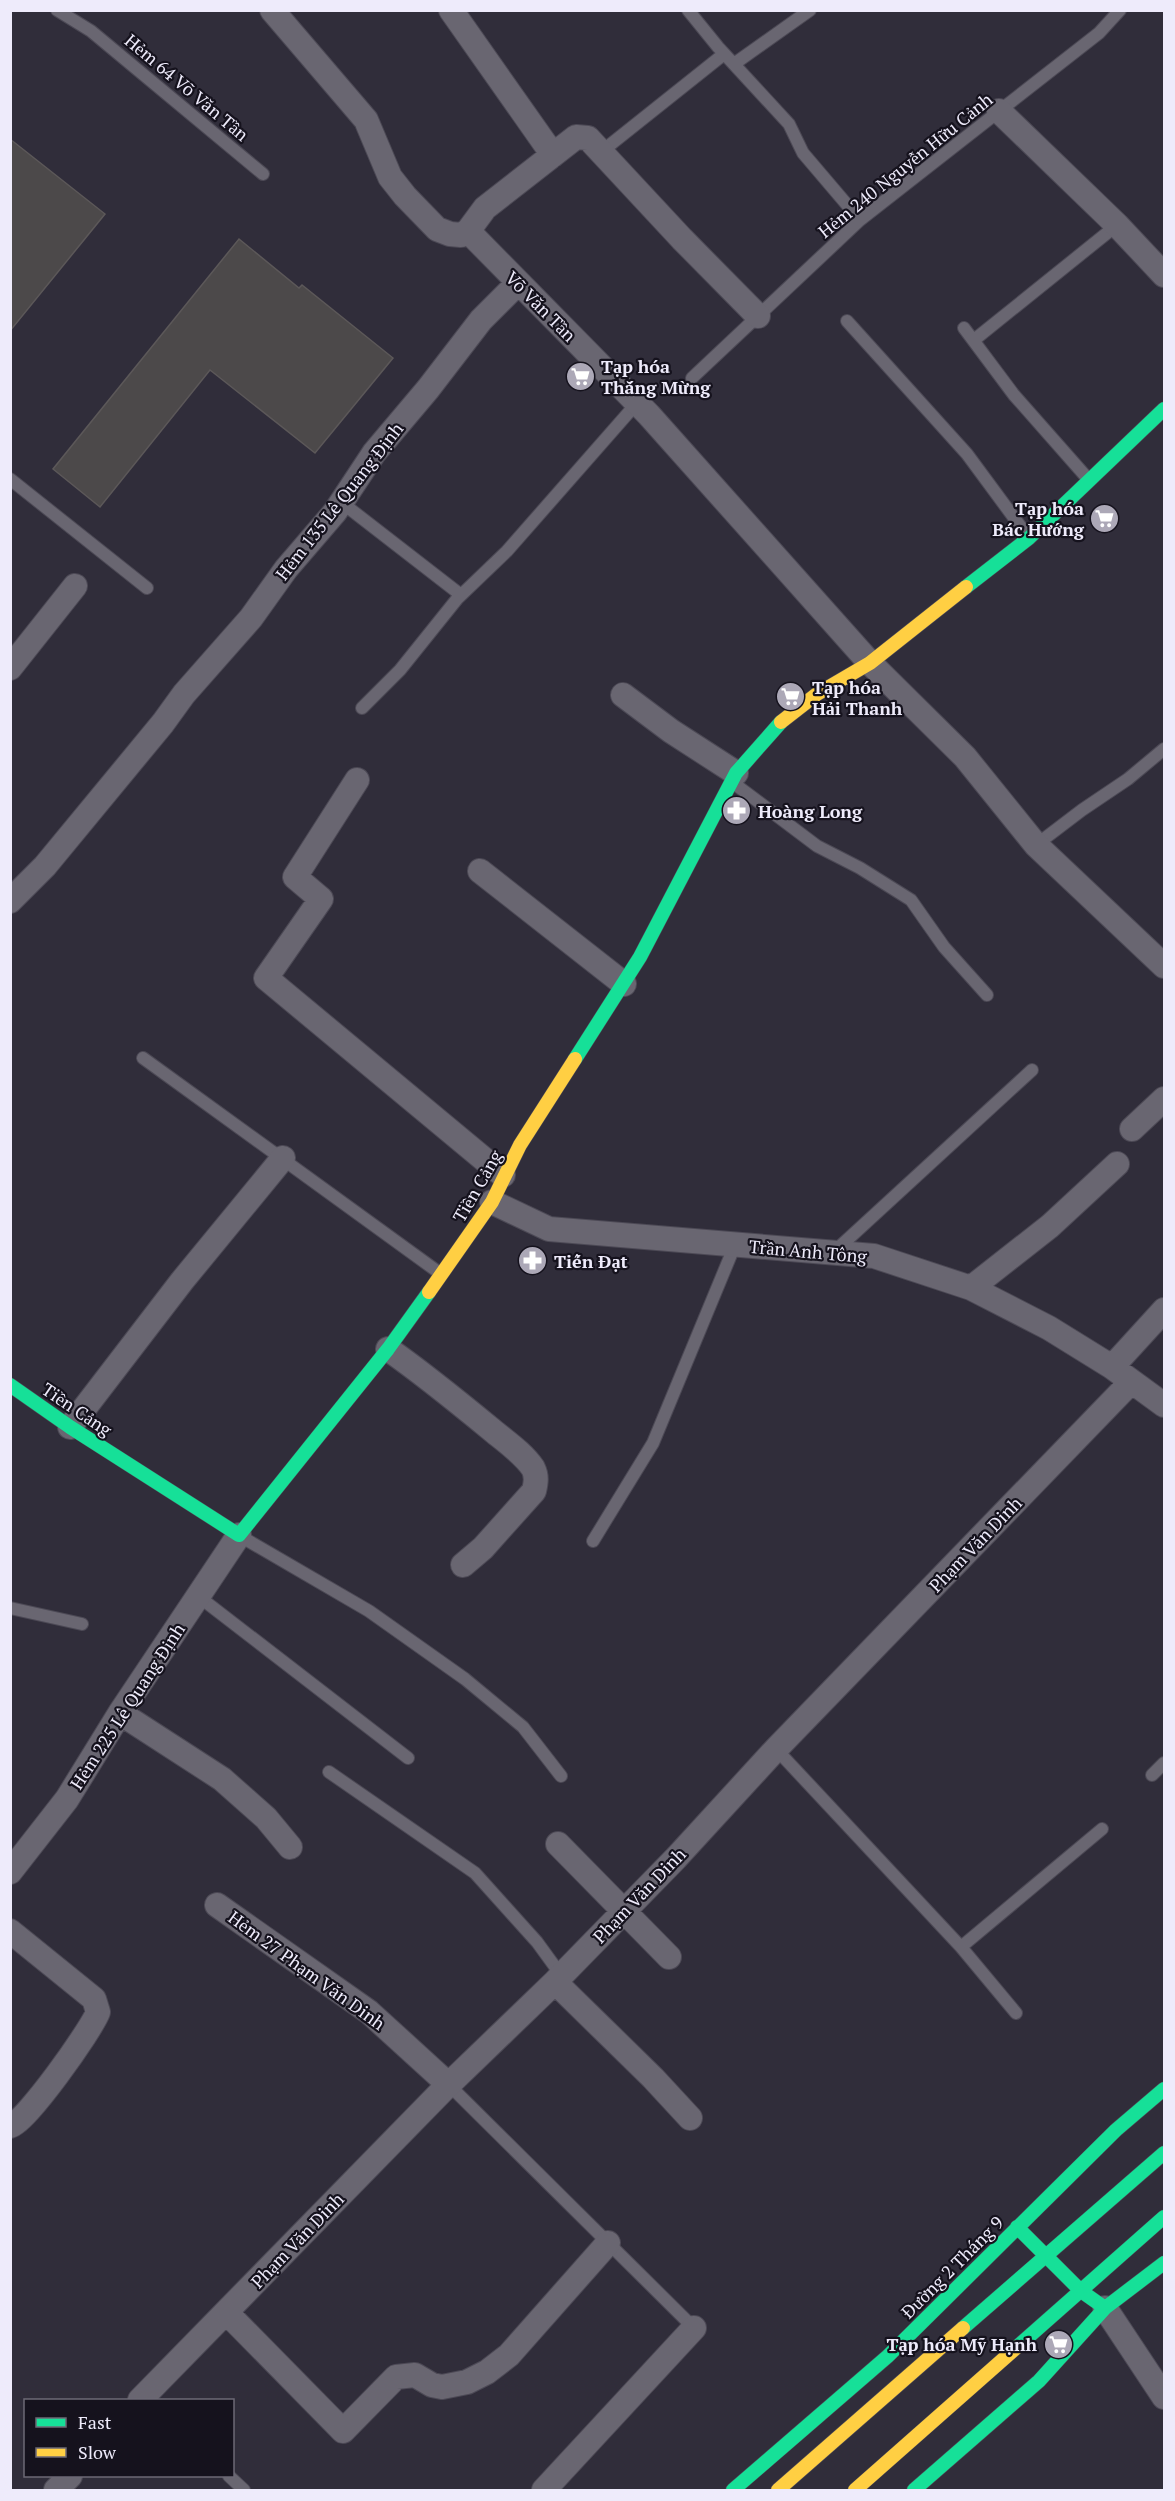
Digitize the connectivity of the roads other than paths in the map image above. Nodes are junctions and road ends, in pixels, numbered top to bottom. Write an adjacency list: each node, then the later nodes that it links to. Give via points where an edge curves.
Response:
1 (57, 10): 12 (lane, Hẻm 64 Võ Văn Tần, via 91,31)
2 (272, 10): 15 (street, via 366,120 390,177 405,196 437,229 461,235)
3 (451, 10): 11 (street)
4 (688, 10): 7 (lane)
5 (810, 10): 8 (lane)
6 (1120, 10): 9 (lane, Hẻm 240 Nguyễn Hữu Cảnh, via 1099,33)
7 (724, 54): 8 (lane); 10 (lane)
8 (734, 64): 13 (lane, via 783,116 804,153)
9 (999, 111): 13 (lane, Hẻm 240 Nguyễn Hữu Cảnh); 14 (street)
10 (601, 152): 11 (street, via 588,138 576,137); 18 (street)
11 (553, 155): 15 (street, via 484,208)
12 (262, 174)
13 (860, 220): 18 (lane, Hẻm 240 Nguyễn Hữu Cảnh)
14 (1117, 225): 16 (street); 21 (lane)
15 (468, 231): 17 (street, Võ Văn Tần)
16 (1164, 275)
17 (518, 283): 23 (street, Võ Văn Tần); 27 (street, Hẻm 135 Lê Quang Định, via 481,320 374,453)
18 (758, 316): 22 (lane, Hẻm 240 Nguyễn Hữu Cảnh)
19 (847, 321): 28 (lane, via 967,454)
20 (964, 328): 21 (lane)
21 (974, 340): 26 (lane, via 1014,395)
22 (692, 378)
23 (637, 403): 31 (lane, via 507,551); 32 (street, Võ Văn Tần)
24 (1164, 409): 26 (main road, Tiền Cảng)
25 (10, 479): 30 (lane)
26 (1089, 480): 28 (main road, Tiền Cảng)
27 (341, 502): 31 (lane); 41 (street, Hẻm 135 Lê Quang Định, via 251,618 45,866)
28 (1029, 538): 32 (main road, Tiền Cảng)
29 (75, 586): 33 (street)
30 (147, 588)
31 (461, 595): 35 (lane, via 400,670)
32 (870, 663): 37 (main road, Tiền Cảng, via 795,710 767,734); 39 (street, Võ Văn Tần, via 965,757)
33 (10, 668)
34 (623, 695): 37 (street)
35 (362, 708)
36 (1164, 749): 39 (lane, via 1128,780)
37 (734, 777): 43 (main road, Tiền Cảng); 44 (lane, via 817,846 911,900 944,947)
38 (357, 780): 51 (street, via 295,878 321,899 266,978)
39 (1036, 845): 42 (street, Võ Văn Tần)
40 (480, 871): 43 (street)
41 (10, 901)
42 (1164, 966)
43 (624, 984): 51 (main road, Tiền Cảng)
44 (987, 995)
45 (143, 1058): 49 (lane)
46 (1032, 1070): 54 (lane)
47 (1164, 1099): 48 (street)
48 (1132, 1129)
49 (283, 1158): 55 (lane); 63 (street)
50 (1118, 1164): 56 (street, via 1050,1226)
51 (503, 1175): 52 (main road, Tiền Cảng)
52 (492, 1202): 53 (street, Trần Anh Tông, via 549,1229); 55 (main road, Tiền Cảng)
53 (735, 1245): 54 (street, Trần Anh Tông); 65 (lane, via 653,1443)
54 (835, 1251): 56 (street, Trần Anh Tông, via 874,1256)
55 (442, 1275): 58 (main road, Tiền Cảng)
56 (971, 1288): 59 (street, Trần Anh Tông, via 1049,1328)
57 (1164, 1310): 59 (street)
58 (388, 1349): 64 (main road, Tiền Cảng); 66 (street, via 426,1375 535,1471 534,1491)
59 (1112, 1367): 60 (street, Trần Anh Tông)
60 (1131, 1382): 62 (street, Trần Anh Tông); 71 (street, Phạm Văn Dinh)
61 (10, 1385): 63 (main road, Tiền Cảng)
62 (1164, 1405)
63 (70, 1427): 64 (main road, Tiền Cảng)
64 (239, 1535): 67 (street, Hẻm 225 Lê Quang Định); 76 (lane, via 369,1611 465,1679 523,1727)
65 (592, 1541)
66 (463, 1565)
67 (198, 1596): 70 (street, Hẻm 225 Lê Quang Định); 72 (lane)
68 (10, 1608): 69 (lane)
69 (82, 1624)
70 (120, 1713): 79 (street, via 222,1779 266,1818); 80 (street, Hẻm 225 Lê Quang Định, via 67,1799)
71 (777, 1749): 82 (street, Phạm Văn Dinh); 84 (lane)
72 (408, 1758)
73 (1164, 1763): 75 (lane)
74 (329, 1772): 86 (lane, via 475,1873 537,1942)
75 (1152, 1775)
76 (561, 1776)
77 (1102, 1829): 84 (lane)
78 (558, 1844): 82 (street)
79 (290, 1847)
80 (10, 1872)
81 (217, 1905): 88 (street, Hẻm 27 Phạm Văn Dinh, via 369,2012)
82 (624, 1911): 85 (street); 86 (street, Phạm Văn Dinh)
83 (10, 1931): 91 (street, via 94,1999 99,2012 41,2095 16,2126)
84 (961, 1947): 87 (lane)
85 (669, 1957)
86 (558, 1978): 88 (street, Phạm Văn Dinh); 90 (street)
87 (1016, 2013)
88 (449, 2085): 95 (lane); 100 (street, Phạm Văn Dinh)
89 (1164, 2089): 94 (main road, Đường 2 Tháng 9)
90 (690, 2118)
91 (10, 2126)
92 (1164, 2153): 96 (main road)
93 (1164, 2217): 98 (main road)
94 (1017, 2227): 96 (main road); 109 (main road, Đường 2 Tháng 9, via 888,2356)
95 (608, 2243): 100 (street, via 509,2355 487,2372 467,2382 442,2387 415,2375 396,2377 343,2431); 101 (lane)
96 (1046, 2257): 98 (main road); 110 (main road)
97 (1164, 2263): 99 (main road)
98 (1081, 2291): 99 (main road); 111 (main road)
99 (1105, 2308): 102 (street); 112 (main road, via 1039,2381)
100 (226, 2312): 103 (street, Phạm Văn Dinh)
101 (694, 2328): 108 (street)
102 (1164, 2397)
103 (147, 2398)
104 (68, 2477): 106 (street)
105 (231, 2477): 107 (lane)
106 (56, 2490)
107 (244, 2490)
108 (544, 2490)
109 (733, 2490)
110 (778, 2490)
111 (855, 2490)
112 (914, 2490)

